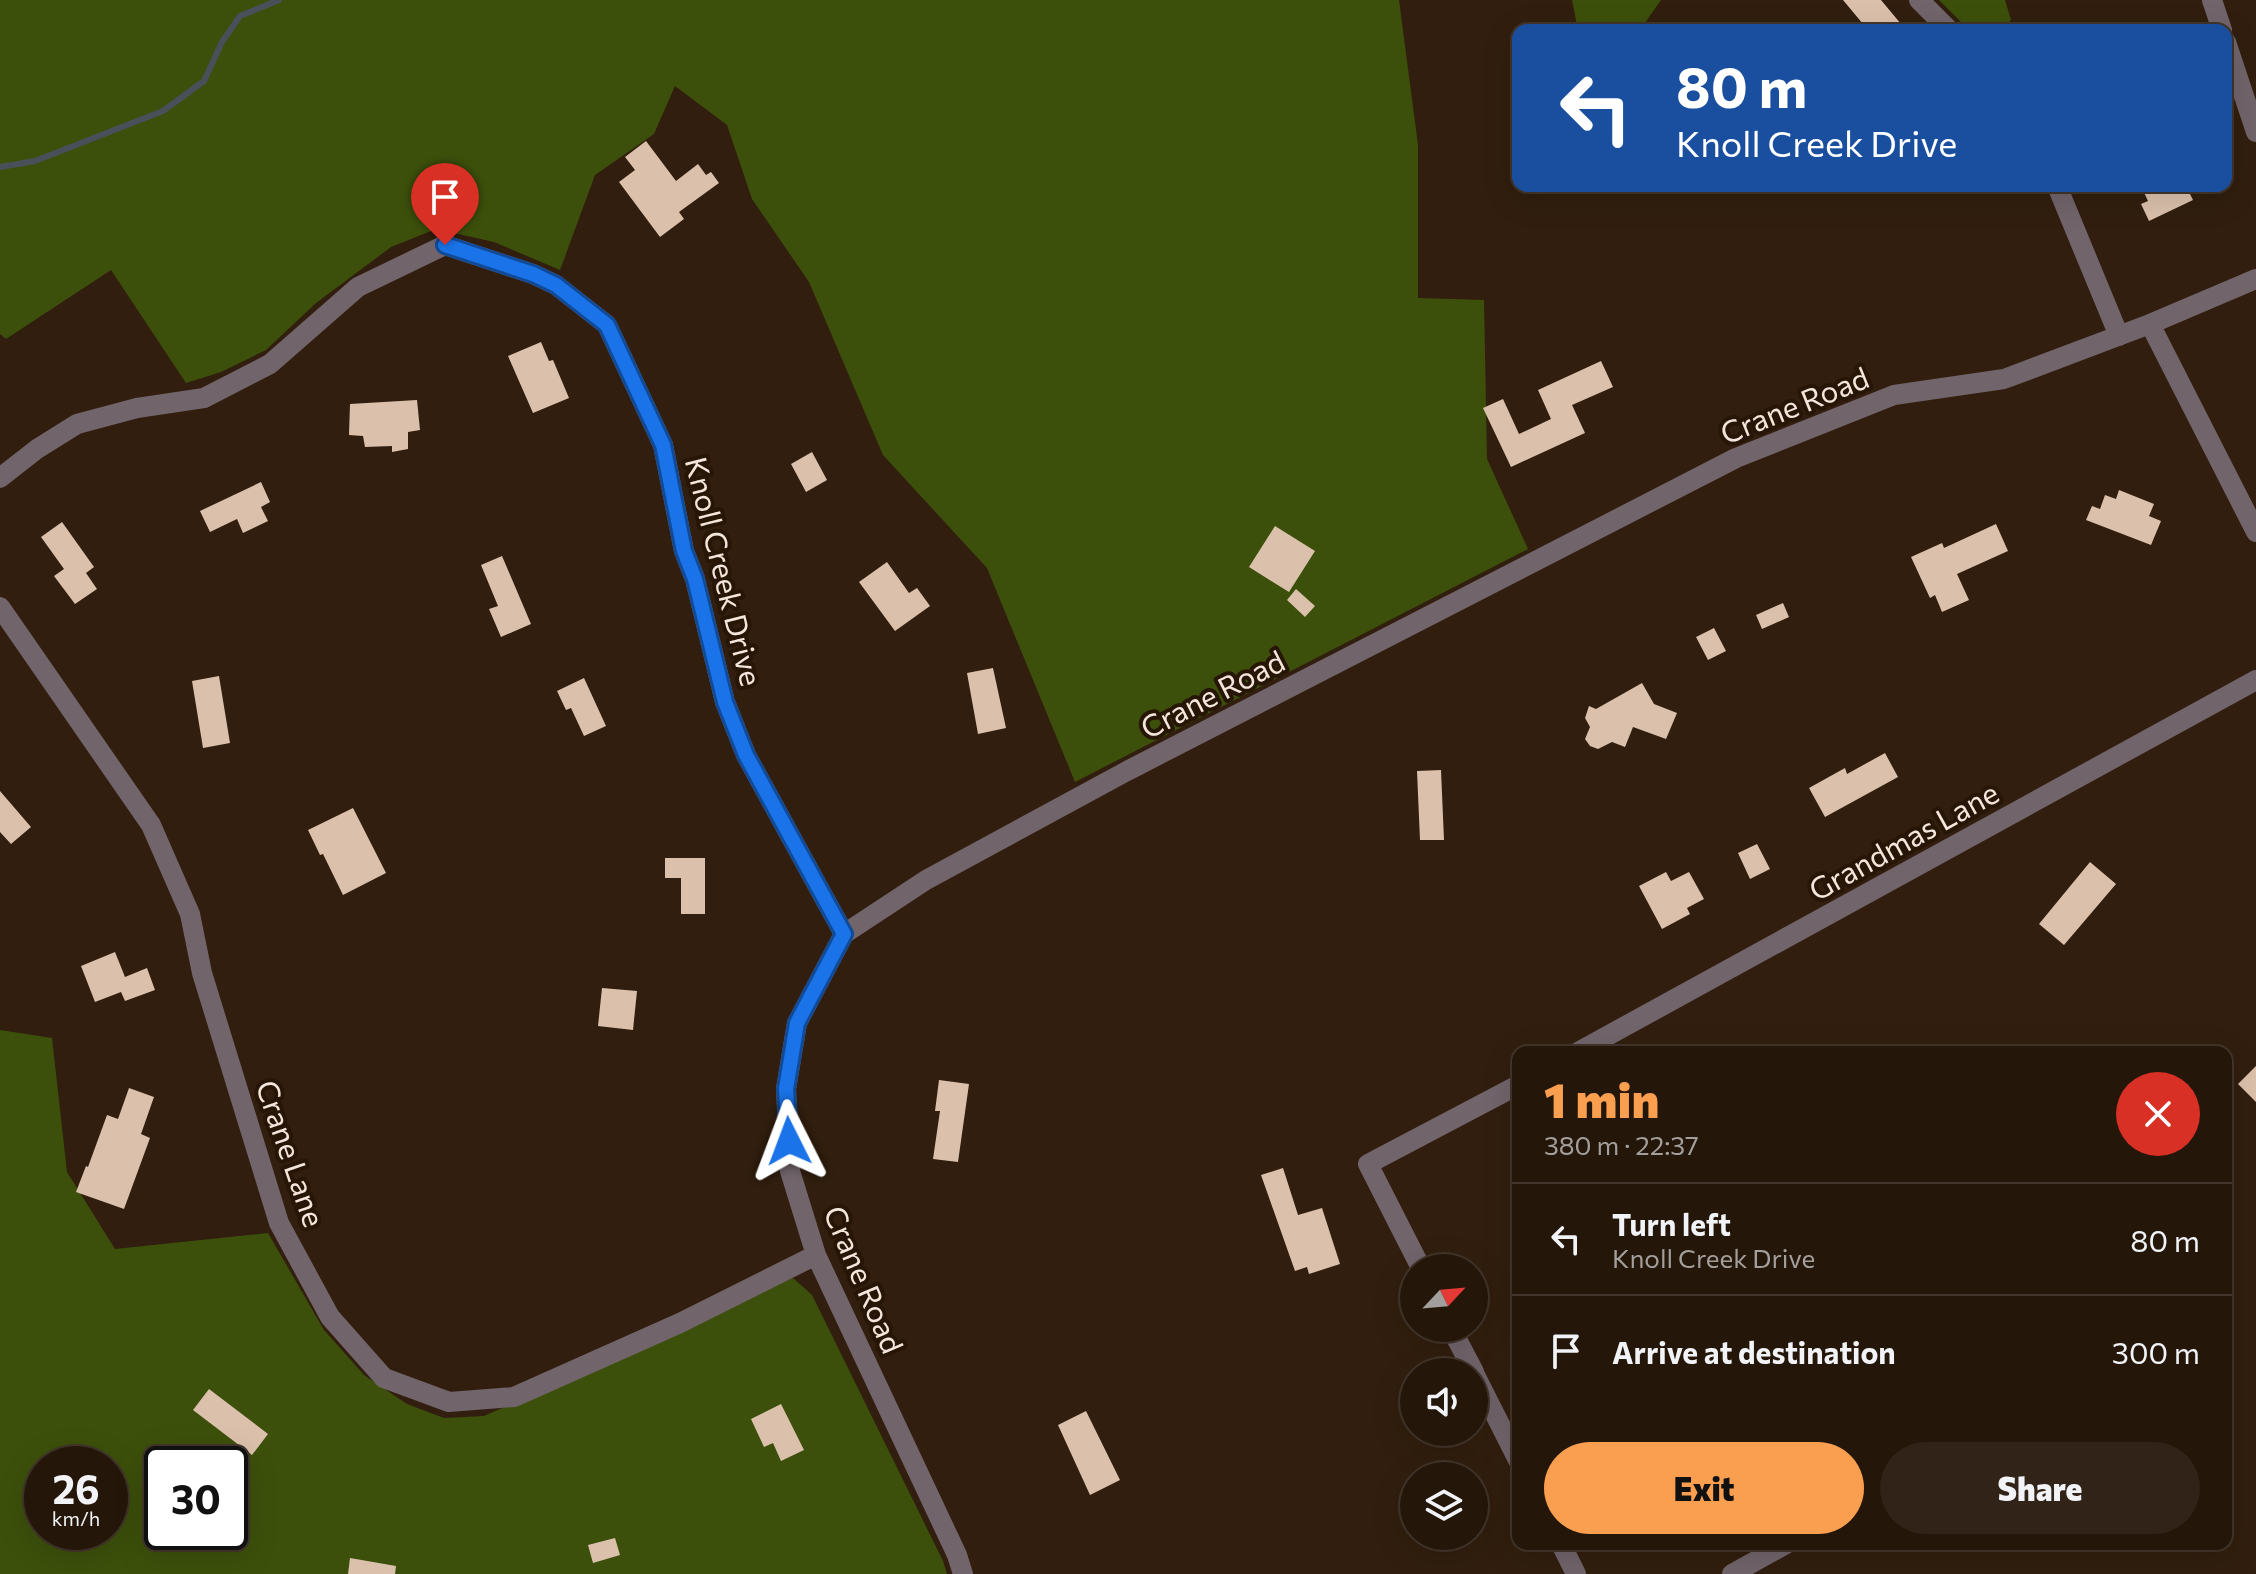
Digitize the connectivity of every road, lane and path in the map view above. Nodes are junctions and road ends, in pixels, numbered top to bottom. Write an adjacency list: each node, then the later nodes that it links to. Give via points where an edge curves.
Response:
1 (1919, 0): 3 (street)
2 (2212, 0): 4 (street)
3 (1943, 24)
4 (2220, 24)
5 (2232, 60): 6 (street)
6 (2256, 132)
7 (2059, 192): 10 (street)
8 (2256, 279): 9 (street, Crane Road)
9 (2150, 324): 10 (street, Crane Road); 12 (street)
10 (2119, 336): 15 (street, Crane Road, via 2004,379 1894,395 1736,458 1117,776 926,880)
11 (0, 478): 15 (street, Knoll Creek Drive, via 77,424 204,398 257,371 358,287 445,245 556,285 607,325 663,445 684,551 725,702 746,755)
12 (2256, 532)
13 (0, 607): 19 (street, Crane Lane, via 151,825 190,914 202,973 279,1223 330,1317 384,1378 449,1402 514,1397)
14 (2256, 680): 16 (street, Grandmas Lane)
15 (844, 934): 19 (street, Crane Road, via 797,1023 786,1089 790,1171)
16 (1589, 1046)
17 (1512, 1088): 18 (street, via 1368,1164)
18 (1414, 1254)
19 (816, 1255): 24 (street, Crane Road)
20 (1488, 1400): 21 (street)
21 (1512, 1448)
22 (1564, 1550): 25 (street)
23 (1775, 1550): 26 (street)
24 (963, 1574)
25 (1576, 1574)
26 (1732, 1574)

